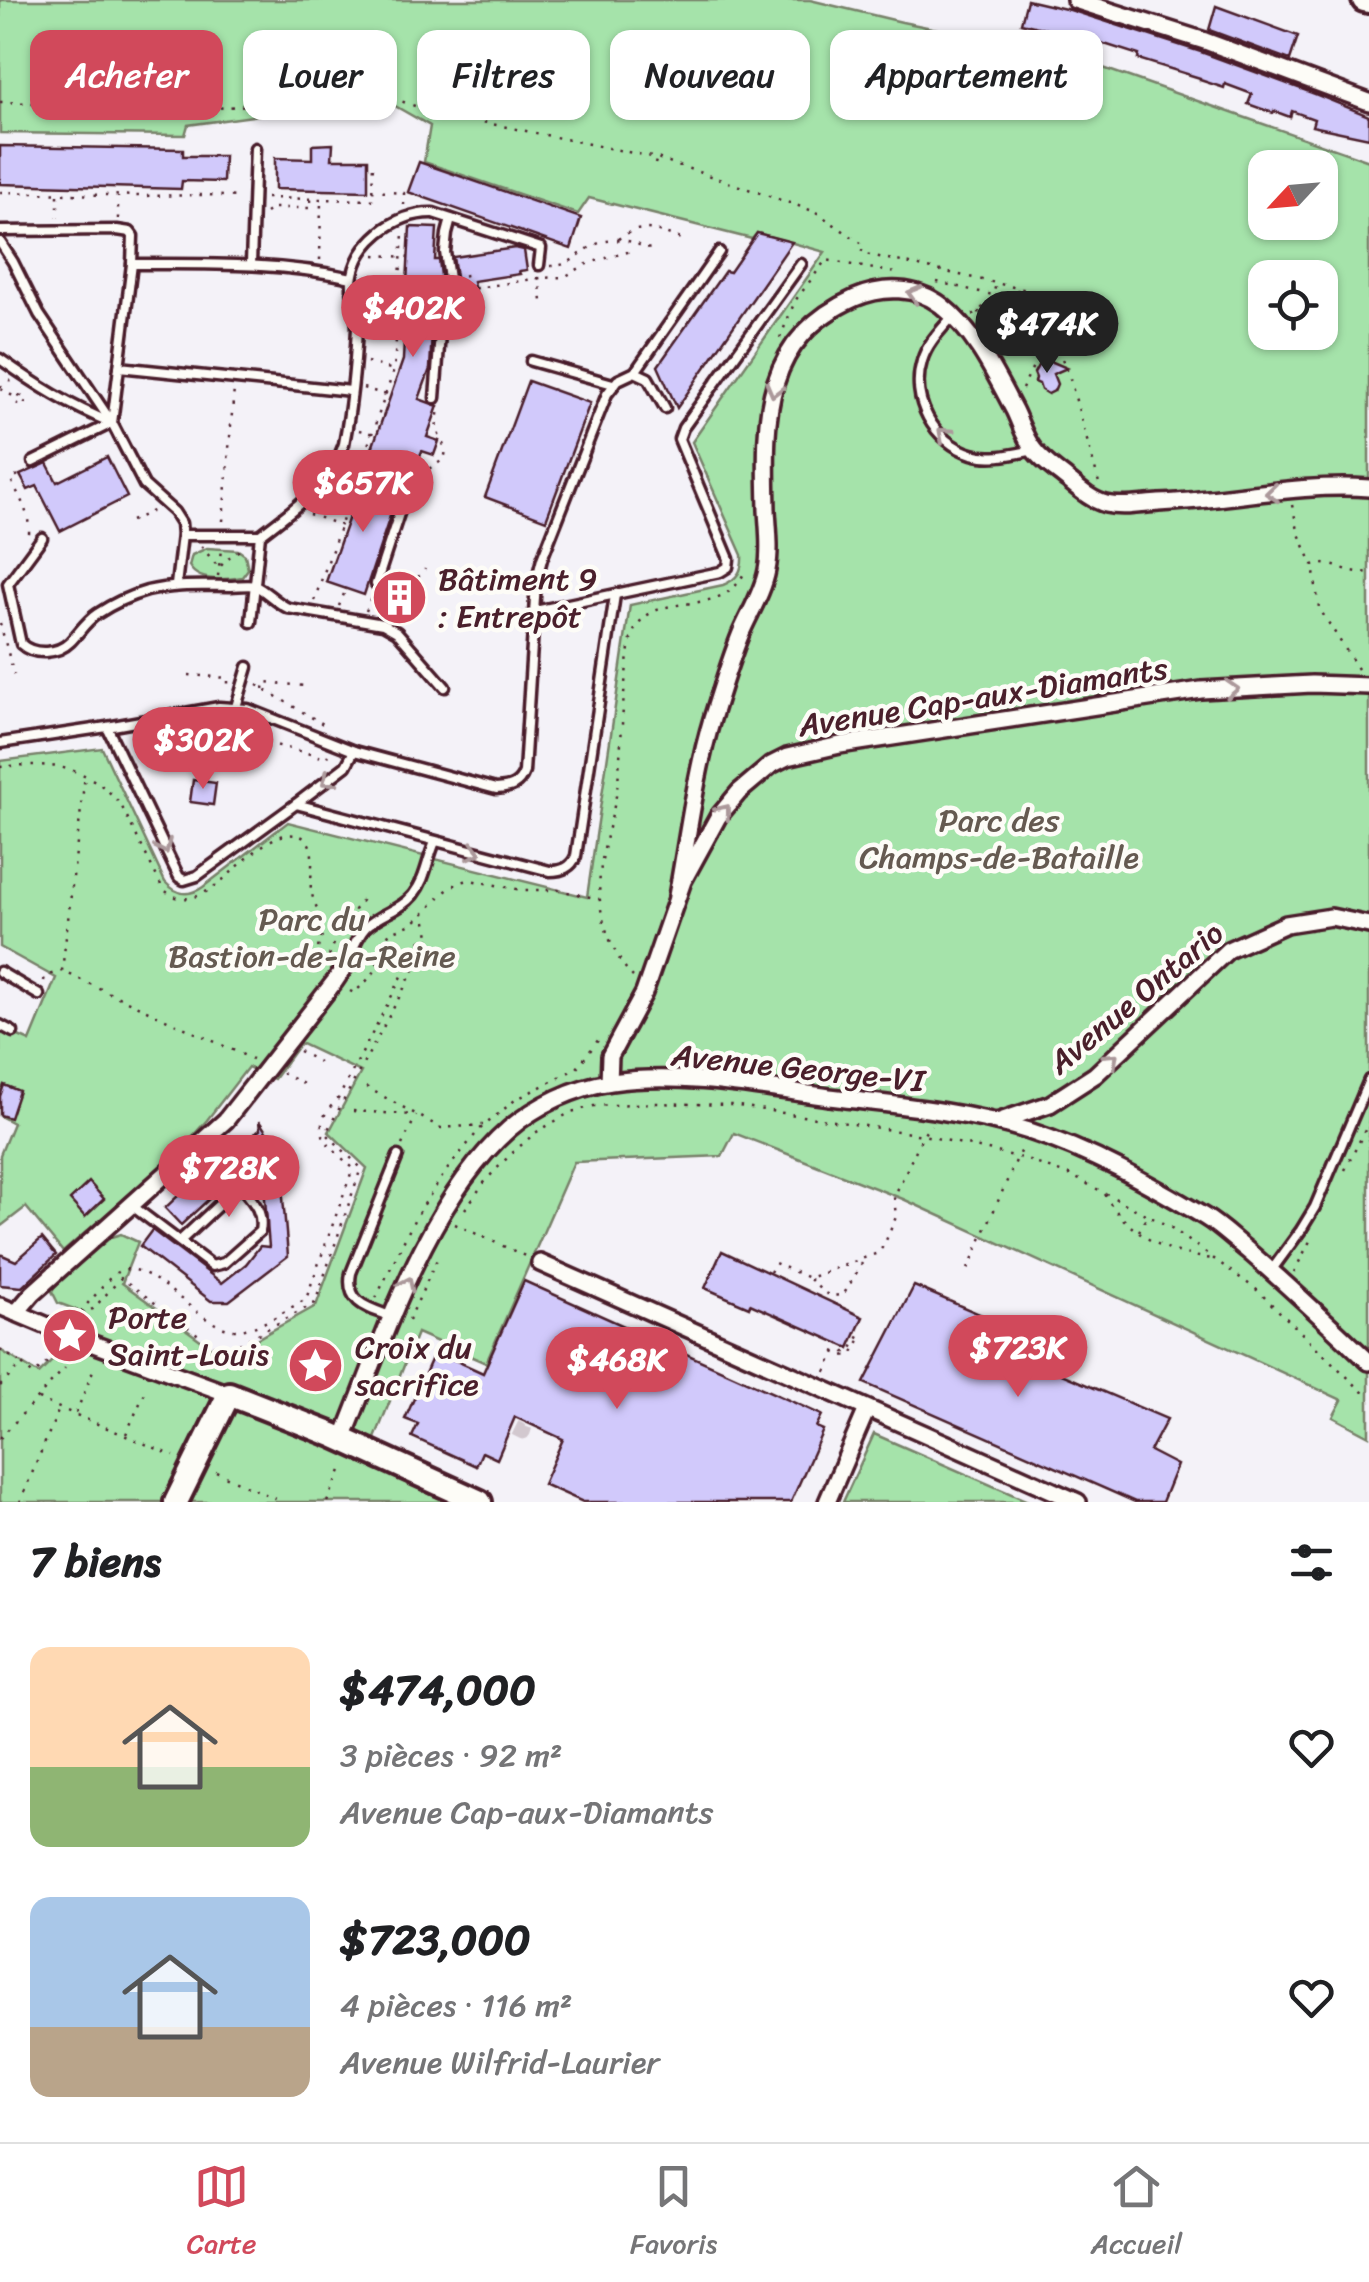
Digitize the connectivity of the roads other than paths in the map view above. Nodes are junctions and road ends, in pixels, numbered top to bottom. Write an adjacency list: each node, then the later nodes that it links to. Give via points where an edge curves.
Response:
1 (1076, 0): 2 (street)
2 (1369, 102)
3 (255, 148): 9 (lane)
4 (451, 219): 11 (lane, via 540,248); 12 (lane, via 433,212 404,217 364,251); 20 (lane, via 451,292 441,321)
5 (0, 230): 8 (lane, via 130,232)
6 (0, 242): 22 (lane)
7 (719, 252): 17 (lane)
8 (132, 264): 9 (lane); 16 (lane)
9 (251, 264): 12 (lane)
10 (801, 264): 33 (lane, via 679,439 728,567)
11 (539, 265)
12 (352, 278): 19 (lane, via 357,327)
13 (953, 316): 23 (street, Avenue Cap-aux-Diamants, via 986,358); 23 (lane, one-way to 13, via 971,454 943,438 925,416 917,386 922,358); 45 (street, Avenue Cap-aux-Diamants, one-way to 45, via 919,293 870,292 828,312 802,334 779,372 766,446 768,567 712,722)
14 (0, 359): 22 (lane, via 38,387)
15 (530, 361): 18 (lane)
16 (119, 367): 19 (lane); 22 (lane)
17 (635, 372): 18 (lane); 21 (lane, via 648,378)
18 (613, 384): 34 (lane, via 542,559)
19 (351, 388): 24 (lane)
20 (435, 398)
21 (665, 408)
22 (112, 423): 25 (lane); 27 (lane, via 144,485 174,512)
23 (1034, 450): 26 (street, Avenue Cap-aux-Diamants, one-way to 23, via 1106,504)
24 (340, 459): 28 (lane); 30 (lane, via 410,480)
25 (33, 462)
26 (1369, 488)
27 (186, 535): 28 (lane); 31 (lane)
28 (260, 535): 32 (lane)
29 (42, 538): 31 (lane, via 8,584 28,651 58,649 117,602)
30 (376, 584)
31 (176, 585): 32 (lane)
32 (256, 586): 35 (lane); 38 (lane, via 288,608 398,632)
33 (615, 595): 34 (lane); 44 (lane, one-way to 33, via 550,871 572,864)
34 (535, 611): 42 (lane, via 524,772 514,786 496,789)
35 (251, 622)
36 (248, 667): 39 (lane)
37 (1369, 686): 45 (street, Avenue Cap-aux-Diamants, one-way to 37, via 718,817 752,779 787,757 1201,690)
38 (445, 687)
39 (232, 707): 40 (lane); 42 (lane)
40 (107, 727): 41 (lane); 43 (lane, one-way to 43, via 184,880)
41 (0, 743)
42 (354, 751): 43 (lane, one-way to 43, via 346,766)
43 (296, 804): 44 (lane)
44 (435, 842): 47 (lane, via 413,895 364,929)
45 (677, 896): 53 (street, Avenue Cap-aux-Diamants, via 644,993 610,1056)
46 (1369, 924): 54 (street, Avenue Ontario, one-way to 46, via 1050,1104 1095,1075 1228,950 1286,924 1332,917)
47 (347, 963): 56 (street, via 226,1120)
48 (0, 972): 49 (lane)
49 (39, 994)
50 (0, 1025): 51 (lane)
51 (13, 1032)
52 (1369, 1080): 59 (lane, via 1315,1206)
53 (608, 1082): 54 (street, Avenue George-VI, via 658,1078 738,1085); 62 (street, Avenue George-VI, one-way to 53, via 442,1213 498,1140 539,1108)
54 (997, 1122): 59 (street, Avenue George-VI, via 1084,1151 1209,1219)
55 (398, 1156): 62 (lane, via 349,1283 354,1297)
56 (131, 1206): 57 (lane); 61 (street)
57 (180, 1242): 57 (lane, via 212,1266 224,1264 260,1232 259,1207 240,1186)
58 (540, 1264): 65 (street)
59 (1272, 1271): 63 (street, Avenue George-VI)
60 (0, 1306): 61 (street)
61 (16, 1313): 64 (street)
62 (400, 1320): 66 (street, Avenue George-VI)
63 (1369, 1362)
64 (229, 1394): 66 (main road); 67 (main road)
65 (867, 1408): 69 (street); 70 (street)
66 (348, 1441): 68 (main road)
67 (176, 1502)
68 (480, 1502)
69 (827, 1502)
70 (1078, 1502)

